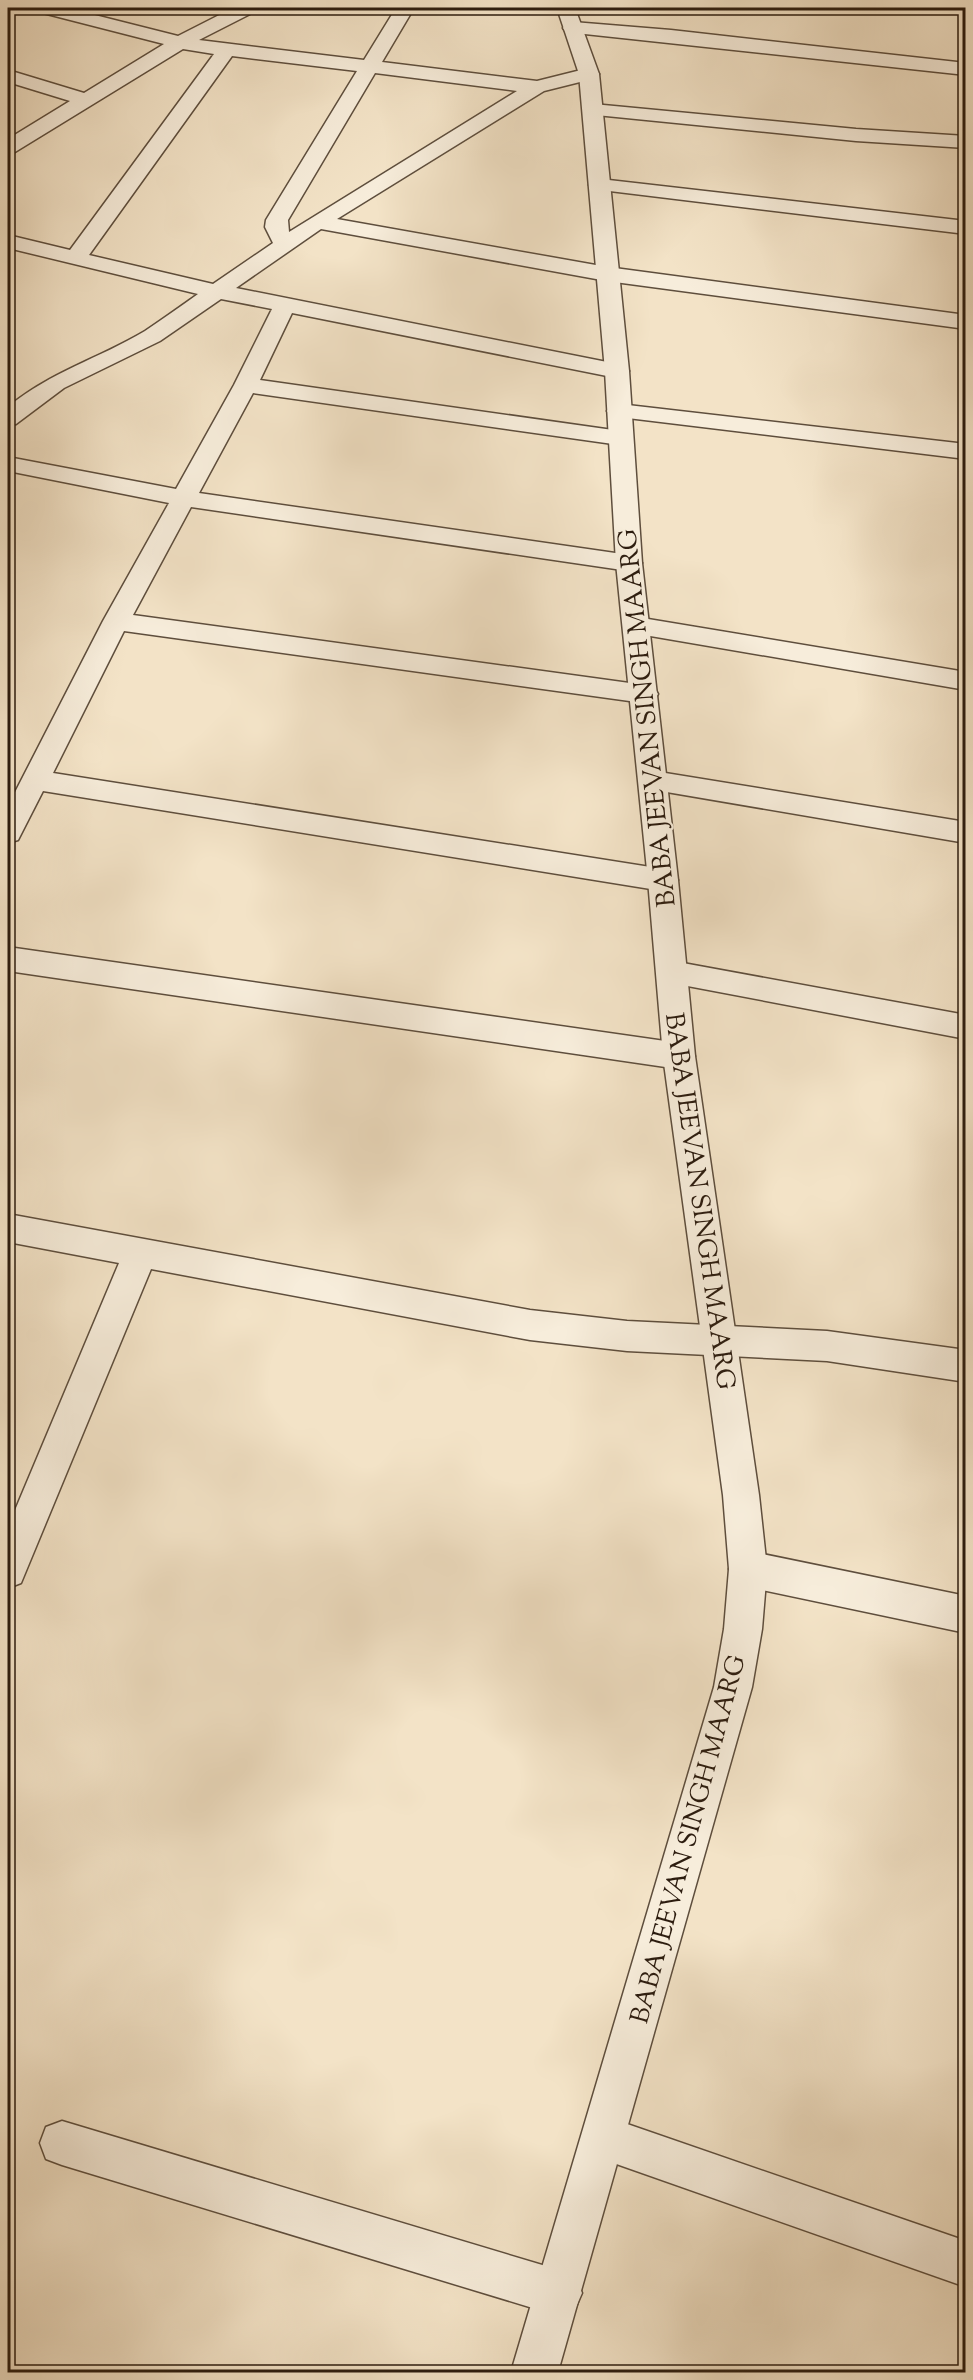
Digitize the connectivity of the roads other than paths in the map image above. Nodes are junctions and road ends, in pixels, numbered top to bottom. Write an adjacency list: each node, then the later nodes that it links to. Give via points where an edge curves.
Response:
1 (46, 8): 6 (street)
2 (111, 8): 6 (street)
3 (247, 8): 7 (street)
4 (405, 8): 9 (street)
5 (569, 18): 10 (street, via 682,37); 11 (street, BABA JEEVAN SINGH MAARG)
6 (92, 20): 7 (street)
7 (179, 43): 8 (street); 14 (street)
8 (227, 50): 9 (street); 23 (street)
9 (370, 67): 13 (street); 22 (street, via 277,220)
10 (966, 69)
11 (589, 74): 13 (street); 15 (street, BABA JEEVAN SINGH MAARG)
12 (8, 76): 14 (street)
13 (537, 87): 19 (street)
14 (87, 99): 17 (street)
15 (593, 110): 16 (street); 18 (street, BABA JEEVAN SINGH MAARG)
16 (966, 142)
17 (8, 148)
18 (600, 185): 20 (street); 24 (street, BABA JEEVAN SINGH MAARG)
19 (317, 222): 22 (street); 24 (street)
20 (966, 228)
21 (8, 242): 23 (street)
22 (284, 244): 25 (street)
23 (75, 260): 25 (street)
24 (607, 274): 27 (street); 28 (street, BABA JEEVAN SINGH MAARG)
25 (215, 291): 26 (street); 30 (street, via 145,340 56,383)
26 (285, 305): 28 (street); 29 (street)
27 (966, 322)
28 (617, 371): 31 (street, BABA JEEVAN SINGH MAARG)
29 (246, 385): 31 (street); 34 (street)
30 (8, 419)
31 (619, 425): 32 (street); 35 (street, BABA JEEVAN SINGH MAARG)
32 (966, 452)
33 (8, 464): 34 (street)
34 (183, 498): 35 (street); 36 (street)
35 (629, 563): 37 (street, BABA JEEVAN SINGH MAARG)
36 (116, 621): 39 (street); 40 (street)
37 (636, 626): 38 (street); 39 (street, BABA JEEVAN SINGH MAARG)
38 (966, 681)
39 (644, 694): 41 (street, BABA JEEVAN SINGH MAARG)
40 (35, 780): 42 (street); 44 (street)
41 (653, 781): 43 (street); 44 (street, BABA JEEVAN SINGH MAARG)
42 (8, 833)
43 (966, 833)
44 (663, 880): 46 (street, BABA JEEVAN SINGH MAARG)
45 (8, 959): 48 (street)
46 (672, 973): 47 (street); 48 (street, BABA JEEVAN SINGH MAARG)
47 (966, 1028)
48 (679, 1056): 51 (street, BABA JEEVAN SINGH MAARG)
49 (8, 1228): 50 (street)
50 (141, 1252): 51 (street, via 530,1325 627,1336); 54 (street)
51 (720, 1339): 52 (street, via 827,1346); 53 (street, BABA JEEVAN SINGH MAARG)
52 (966, 1366)
53 (748, 1569): 55 (street); 56 (street, BABA JEEVAN SINGH MAARG, via 733,1687)
54 (8, 1570)
55 (966, 1615)
56 (604, 2138): 58 (street); 59 (street, BABA JEEVAN SINGH MAARG)
57 (62, 2143): 59 (street)
58 (966, 2264)
59 (559, 2293): 60 (street, BABA JEEVAN SINGH MAARG)
60 (534, 2373)

